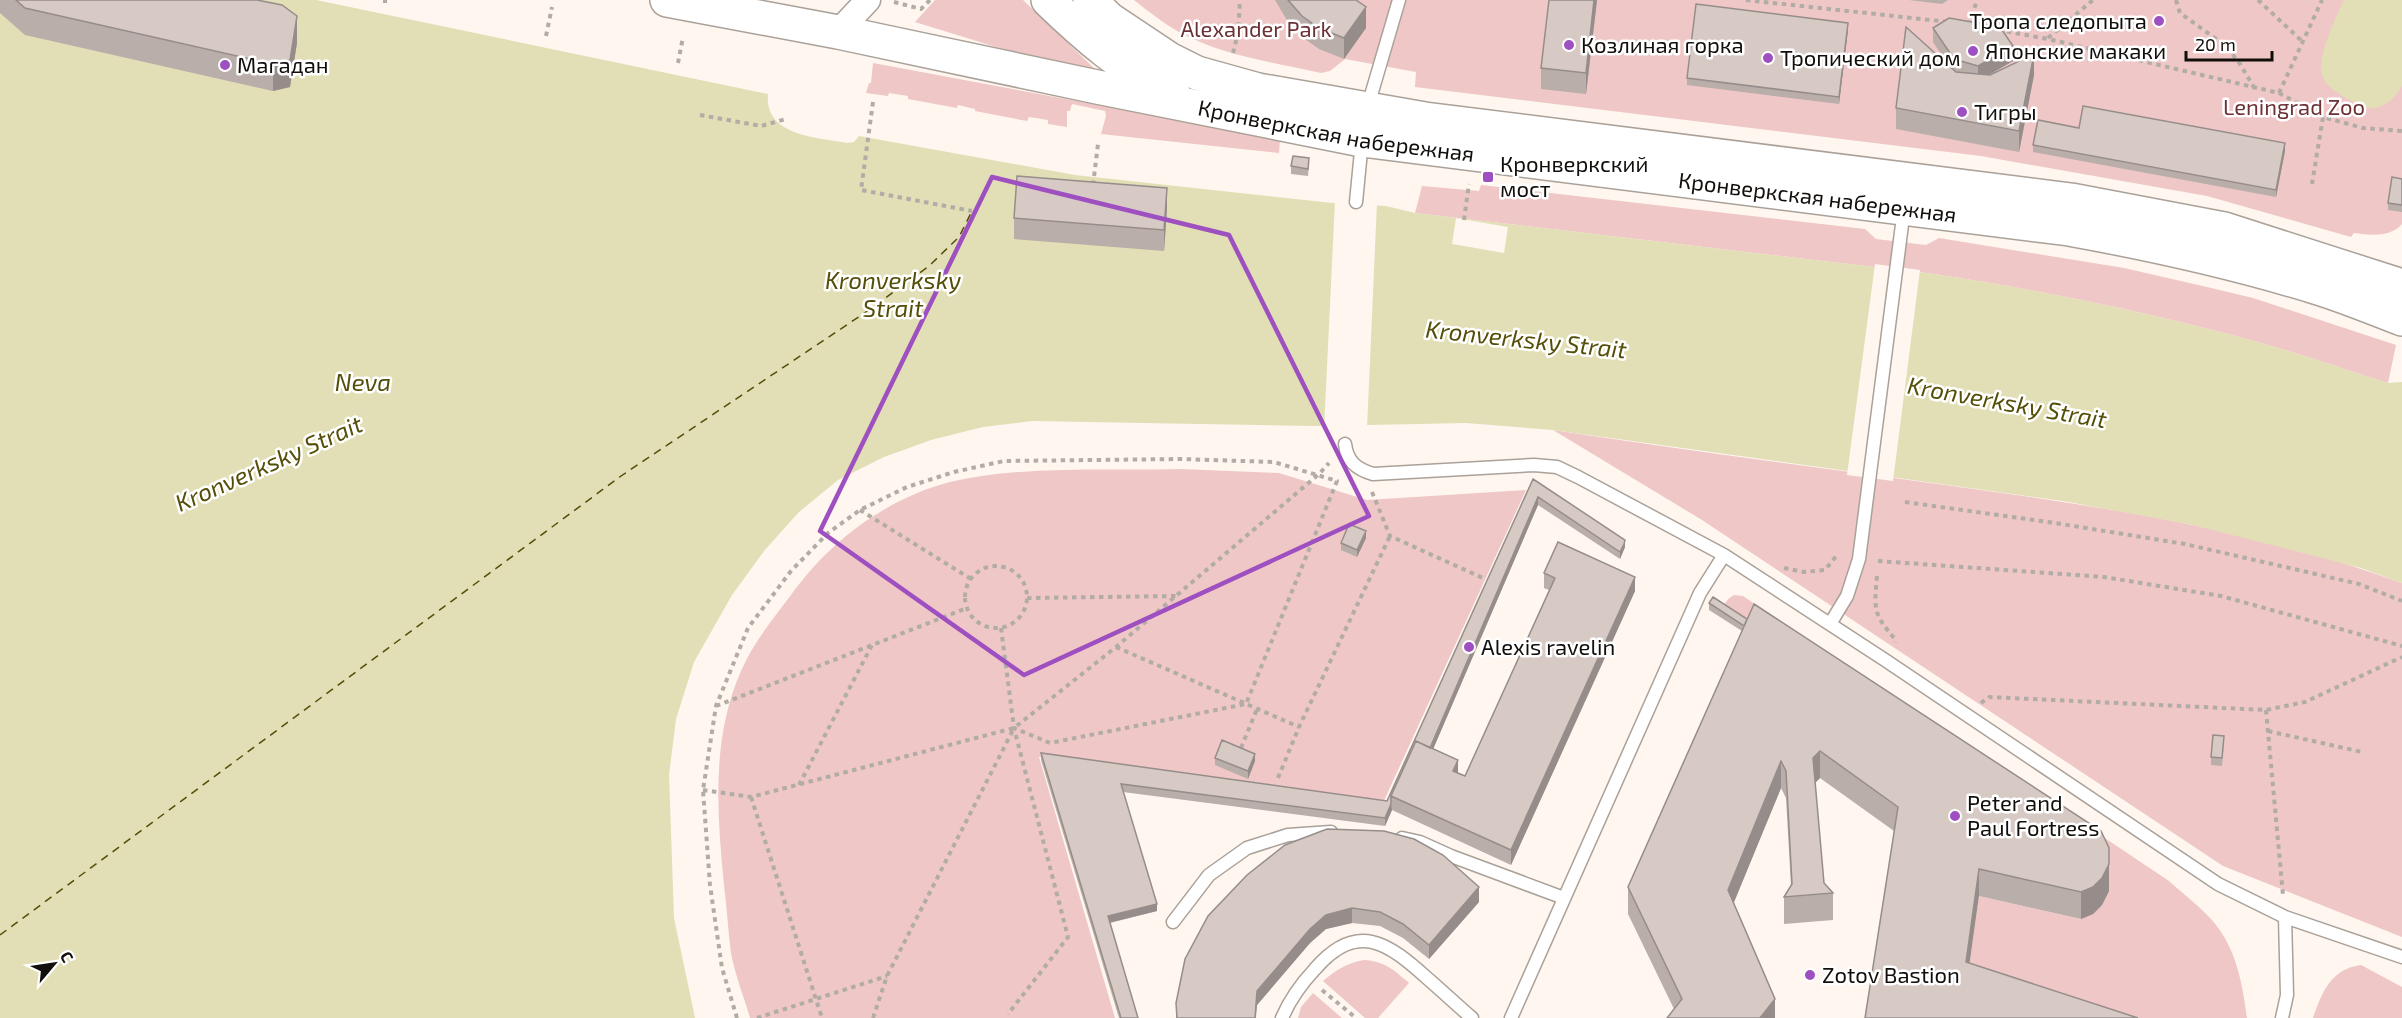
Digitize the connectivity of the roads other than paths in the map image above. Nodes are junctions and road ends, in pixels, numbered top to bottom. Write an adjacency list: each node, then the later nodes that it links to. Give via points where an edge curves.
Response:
1 (667, 0): 6 (main road, Кронверкская набережная)
2 (1048, 0): 7 (main road, via 1089,39 1154,85)
3 (1090, 0): 8 (main road, Кронверкская набережная, via 1109,19 1197,73)
4 (1399, 0): 8 (lane)
5 (880, 1): 6 (street)
6 (838, 32): 7 (main road, Кронверкская набережная)
7 (1199, 108): 8 (main road, Кронверкская набережная)
8 (1364, 125): 9 (main road, Кронверкская набережная); 10 (lane)
9 (1906, 193): 11 (main road, Кронверкская набережная, via 2071,200 2224,229); 12 (main road, Кронверкская набережная, via 2216,259 2317,288); 15 (lane, via 1859,559 1846,596)
10 (1356, 202)
11 (2402, 286)
12 (2402, 319)
13 (1344, 444): 14 (lane, via 1352,463 1373,474 1557,467)
14 (1724, 555): 15 (lane); 18 (lane, via 1700,593)
15 (1830, 624): 19 (lane, via 2218,884)
16 (1342, 833): 20 (lane, via 1288,835 1247,849 1209,875)
17 (1393, 837): 18 (lane, via 1420,842)
18 (1564, 898): 24 (lane)
19 (2285, 917): 21 (lane); 25 (lane, via 2287,995)
20 (1173, 922)
21 (2402, 957)
22 (1282, 1018): 23 (lane, via 1290,999 1324,958 1340,946 1356,941 1375,942 1395,950)
23 (1472, 1018)
24 (1511, 1018)
25 (2282, 1018)

